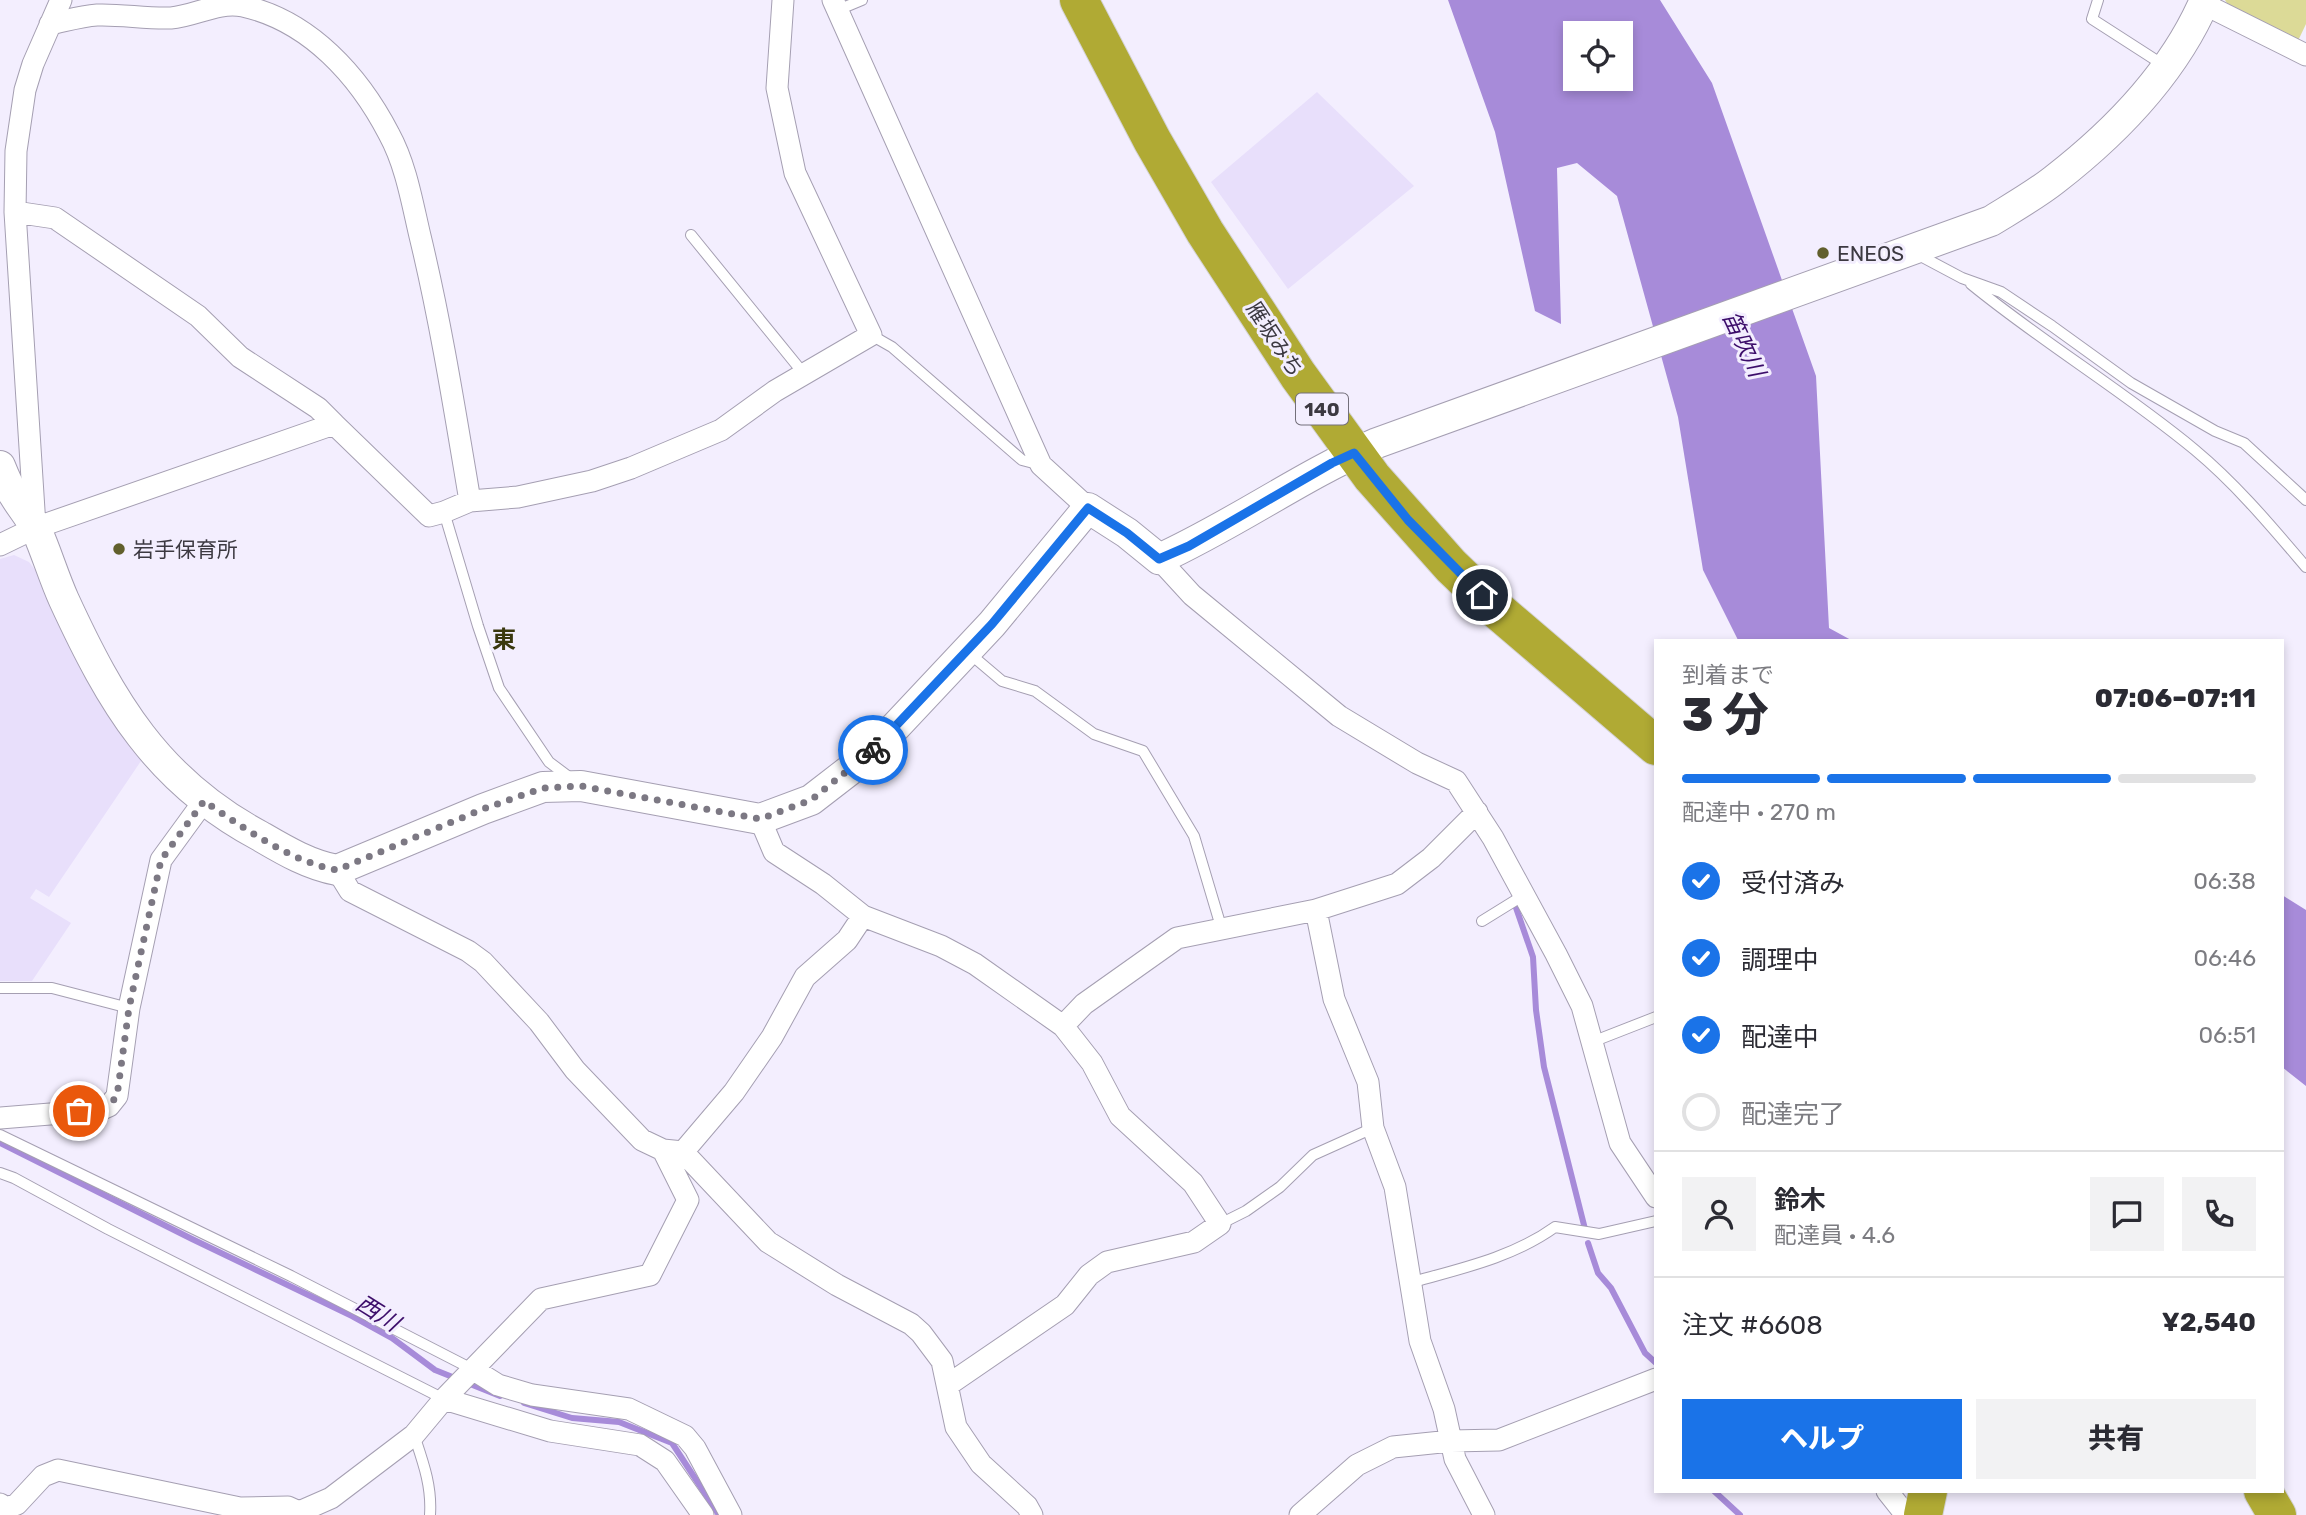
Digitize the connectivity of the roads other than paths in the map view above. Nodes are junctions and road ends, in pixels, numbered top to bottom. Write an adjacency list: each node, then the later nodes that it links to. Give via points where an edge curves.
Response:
1 (61, 0): 8 (street)
2 (783, 0): 15 (street, via 777,88 795,173)
3 (862, 0): 7 (lane)
4 (1079, 0): 18 (highway, 雁坂みち / 140, via 1205,232 1298,375)
5 (2098, 0): 10 (lane, via 2092,19)
6 (2205, 2): 9 (street); 10 (street)
7 (836, 5): 19 (street)
8 (50, 24): 11 (street, via 26,90 16,151); 22 (street, via 95,15 172,18 210,7 240,5 295,28 330,52 360,85 390,136 406,178 436,302)
9 (2306, 55)
10 (2167, 68): 13 (street, via 2108,134 2053,181 1991,221)
11 (15, 212): 17 (street, via 55,218 198,316 240,357 318,408); 25 (street)
12 (691, 235): 16 (lane)
13 (1913, 251): 14 (lane); 18 (street)
14 (1964, 278): 21 (lane, via 2001,292 2130,383 2244,443); 28 (lane, via 2195,450 2243,494)
15 (871, 335): 16 (street); 19 (lane, via 892,347 1022,460)
16 (804, 374): 22 (street, via 721,430 631,468 518,497)
17 (334, 424): 24 (street, via 429,516); 25 (street)
18 (1365, 448): 27 (street); 30 (highway, 雁坂みち / 140, via 1408,520 1451,566)
19 (1041, 465): 23 (street)
20 (0, 466): 25 (street)
21 (2306, 500)
22 (470, 501): 24 (street)
23 (1088, 508): 27 (street); 29 (street)
24 (444, 512): 31 (lane, via 499,688 549,762)
25 (35, 528): 26 (street); 32 (street, via 63,598 126,719)
26 (0, 545)
27 (1159, 559): 33 (street, via 1192,595 1339,716 1455,781)
28 (2306, 567)
29 (966, 651): 34 (street, via 867,756 832,785 811,800); 40 (lane, via 1002,681 1035,691 1094,734 1143,751 1194,836)
30 (1654, 745)
31 (581, 786): 34 (street); 35 (street, via 543,788)
32 (204, 801): 35 (street, via 318,867); 42 (street, via 161,860)
33 (1477, 811): 36 (street); 37 (street, via 1431,858 1397,884)
34 (760, 819): 38 (street, via 774,852)
35 (337, 870): 49 (street, via 350,891 483,962 642,1140)
36 (1524, 895): 39 (lane); 45 (street, via 1583,1006)
37 (1316, 910): 40 (street); 47 (street, via 1334,999 1368,1082)
38 (863, 916): 44 (street, via 975,964); 49 (street, via 847,940 805,977 734,1092)
39 (1482, 921)
40 (1222, 930): 44 (street, via 1177,938 1084,1004)
41 (0, 988): 42 (lane, via 52,988)
42 (129, 1008): 46 (street, via 117,1096 109,1106)
43 (1654, 1018): 45 (lane)
44 (1062, 1027): 53 (street, via 1092,1063 1120,1116 1193,1183)
45 (1592, 1042): 51 (street, via 1620,1143)
46 (0, 1118)
47 (1373, 1128): 53 (lane, via 1313,1155 1280,1187); 54 (street, via 1395,1187)
48 (0, 1135): 55 (lane)
49 (673, 1151): 55 (street, via 688,1200 650,1275 541,1299); 57 (street, via 768,1242 911,1324 942,1360)
50 (0, 1173): 58 (lane)
51 (1654, 1194)
52 (1654, 1221): 54 (lane, via 1599,1234 1555,1227 1535,1241 1479,1263)
53 (1220, 1224): 57 (street, via 1194,1242 1107,1262 1089,1275 1065,1305)
54 (1409, 1283): 60 (street, via 1420,1341)
55 (474, 1370): 58 (street); 69 (street, via 498,1385 532,1395 629,1409 685,1436)
56 (1654, 1380): 60 (street, via 1499,1440)
57 (948, 1385): 70 (street, via 956,1427 981,1464)
58 (444, 1399): 59 (street); 68 (street, via 550,1431 640,1446 665,1461)
59 (414, 1435): 66 (street, via 331,1498); 67 (lane, via 428,1477)
60 (1451, 1441): 71 (street, via 1393,1447 1357,1465); 72 (street, via 1455,1459)
61 (1889, 1493): 73 (street)
62 (1928, 1493): 74 (highway)
63 (2264, 1493): 75 (highway)
64 (0, 1504): 65 (street, via 7,1508 17,1504 43,1476 58,1470)
65 (238, 1512): 66 (street, via 288,1507)
66 (300, 1513)
67 (430, 1515)
68 (704, 1515)
69 (732, 1515)
70 (1032, 1515)
71 (1300, 1515)
72 (1484, 1515)
73 (1906, 1515)
74 (1923, 1515)
75 (2277, 1515)

